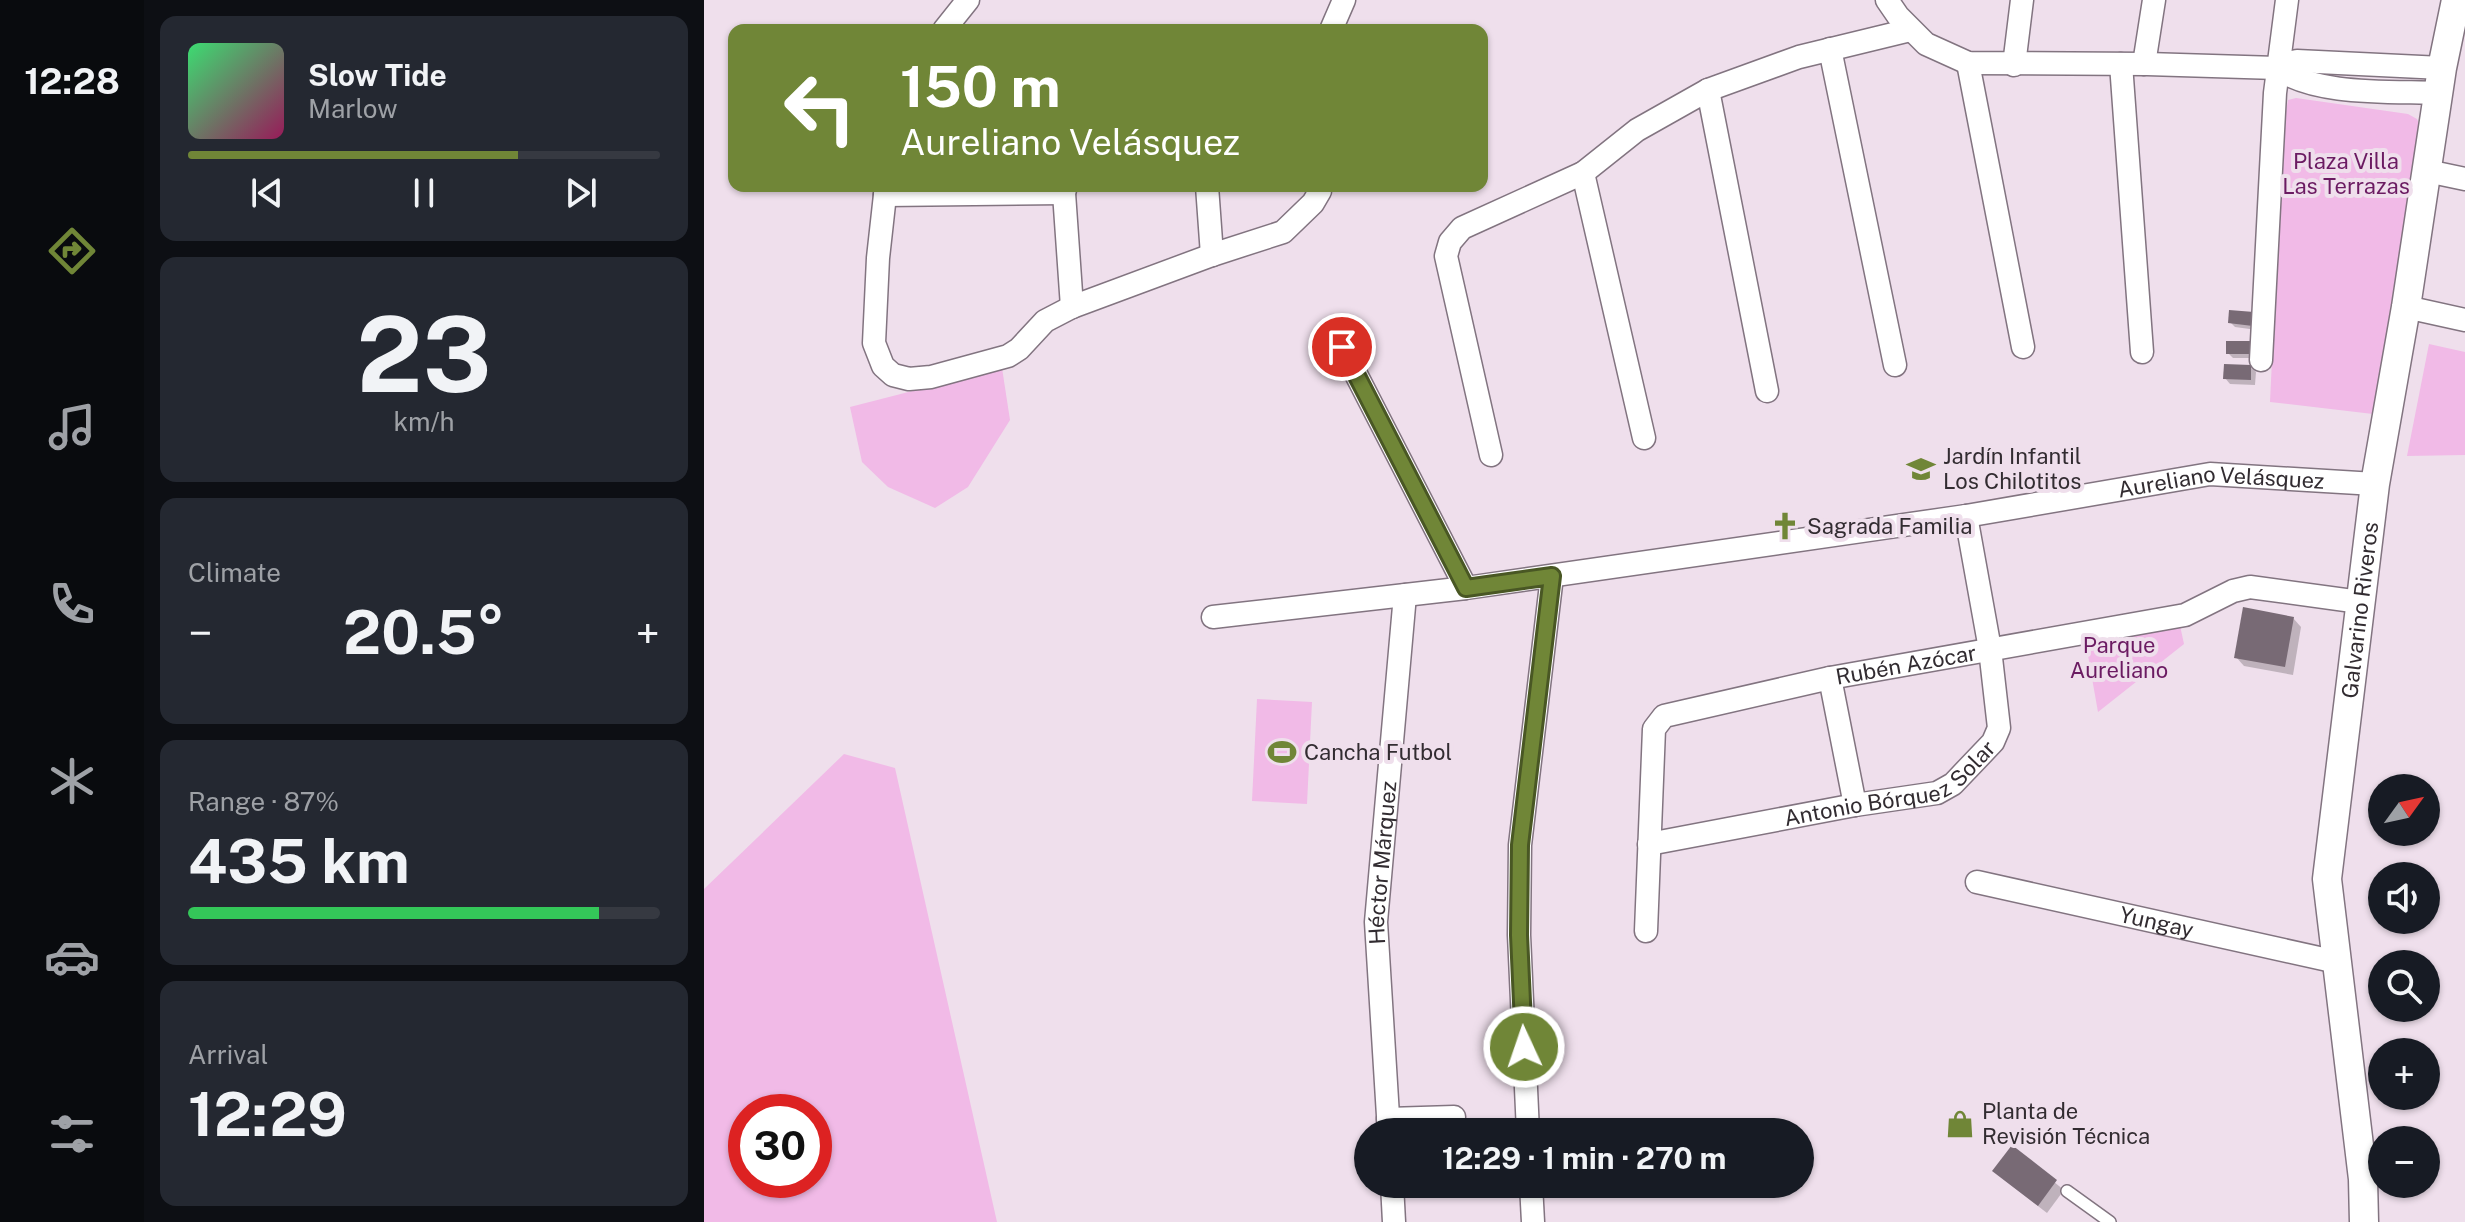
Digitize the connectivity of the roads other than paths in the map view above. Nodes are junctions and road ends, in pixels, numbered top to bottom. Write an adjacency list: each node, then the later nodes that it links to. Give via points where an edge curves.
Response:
1 (968, 0): 8 (street)
2 (1344, 0): 9 (street)
3 (1887, 0): 10 (street)
4 (2022, 0): 14 (street)
5 (2154, 0): 13 (street)
6 (2287, 0): 15 (street)
7 (2456, 0): 16 (street, Galvarino Riveros)
8 (949, 24)
9 (1334, 24)
10 (1910, 30): 11 (street); 12 (street, via 1934,49)
11 (1830, 49): 17 (street); 33 (street)
12 (1968, 63): 14 (street); 30 (street)
13 (2132, 64): 14 (street); 15 (street); 31 (street)
14 (2014, 65)
15 (2277, 68): 16 (street, via 2299,81 2346,88); 32 (street)
16 (2441, 81): 18 (street, Galvarino Riveros)
17 (1708, 90): 19 (street, via 1637,130); 34 (street)
18 (2427, 171): 20 (street); 27 (street, Galvarino Riveros)
19 (1583, 173): 35 (street); 36 (street, via 1462,228 1447,249)
20 (2465, 179)
21 (886, 192): 26 (street, via 874,343 883,366 893,375 931,377 1008,356 1045,321)
22 (1065, 192): 26 (street)
23 (1207, 192): 25 (street)
24 (1319, 192): 25 (street, via 1283,232)
25 (1212, 255): 26 (street)
26 (1072, 307)
27 (2406, 307): 28 (street); 37 (street, Galvarino Riveros)
28 (2465, 320)
29 (1342, 347): 40 (street)
30 (2023, 347)
31 (2142, 352)
32 (2261, 360)
33 (1895, 365)
34 (1767, 391)
35 (1644, 438)
36 (1491, 455)
37 (2375, 484): 38 (street, Aureliano Velásquez, via 2210,474); 42 (street, Galvarino Riveros)
38 (1966, 516): 39 (street, Aureliano Velásquez); 44 (street, Antonio Bórquez Solar)
39 (1552, 576): 40 (street, Aureliano Velásquez); 54 (street, via 1520,845)
40 (1466, 588): 41 (street, Aureliano Velásquez)
41 (1405, 595): 43 (street, Aureliano Velásquez); 52 (street, Héctor Márquez, via 1376,922)
42 (2360, 602): 44 (street, Rubén Azócar, via 2250,587 2185,615); 50 (street, Galvarino Riveros, via 2327,879)
43 (1213, 617)
44 (1990, 649): 45 (street, Rubén Azócar); 46 (street, Antonio Bórquez Solar, via 1999,728 1993,742 1953,784 1937,793)
45 (1830, 678): 46 (street); 47 (street, Rubén Azócar, via 1664,716 1654,729)
46 (1855, 805): 47 (street, Antonio Bórquez Solar)
47 (1649, 844): 49 (street, Rubén Azócar)
48 (1977, 882): 50 (street, Yungay)
49 (1646, 931)
50 (2337, 962): 61 (street, Galvarino Riveros)
51 (1454, 1117): 53 (street)
52 (1388, 1118)
53 (1447, 1118)
54 (1527, 1118)
55 (2067, 1191): 60 (lane)
56 (1393, 1198): 58 (street)
57 (1532, 1198): 59 (street)
58 (1394, 1222)
59 (1533, 1222)
60 (2110, 1222)
61 (2364, 1222)

